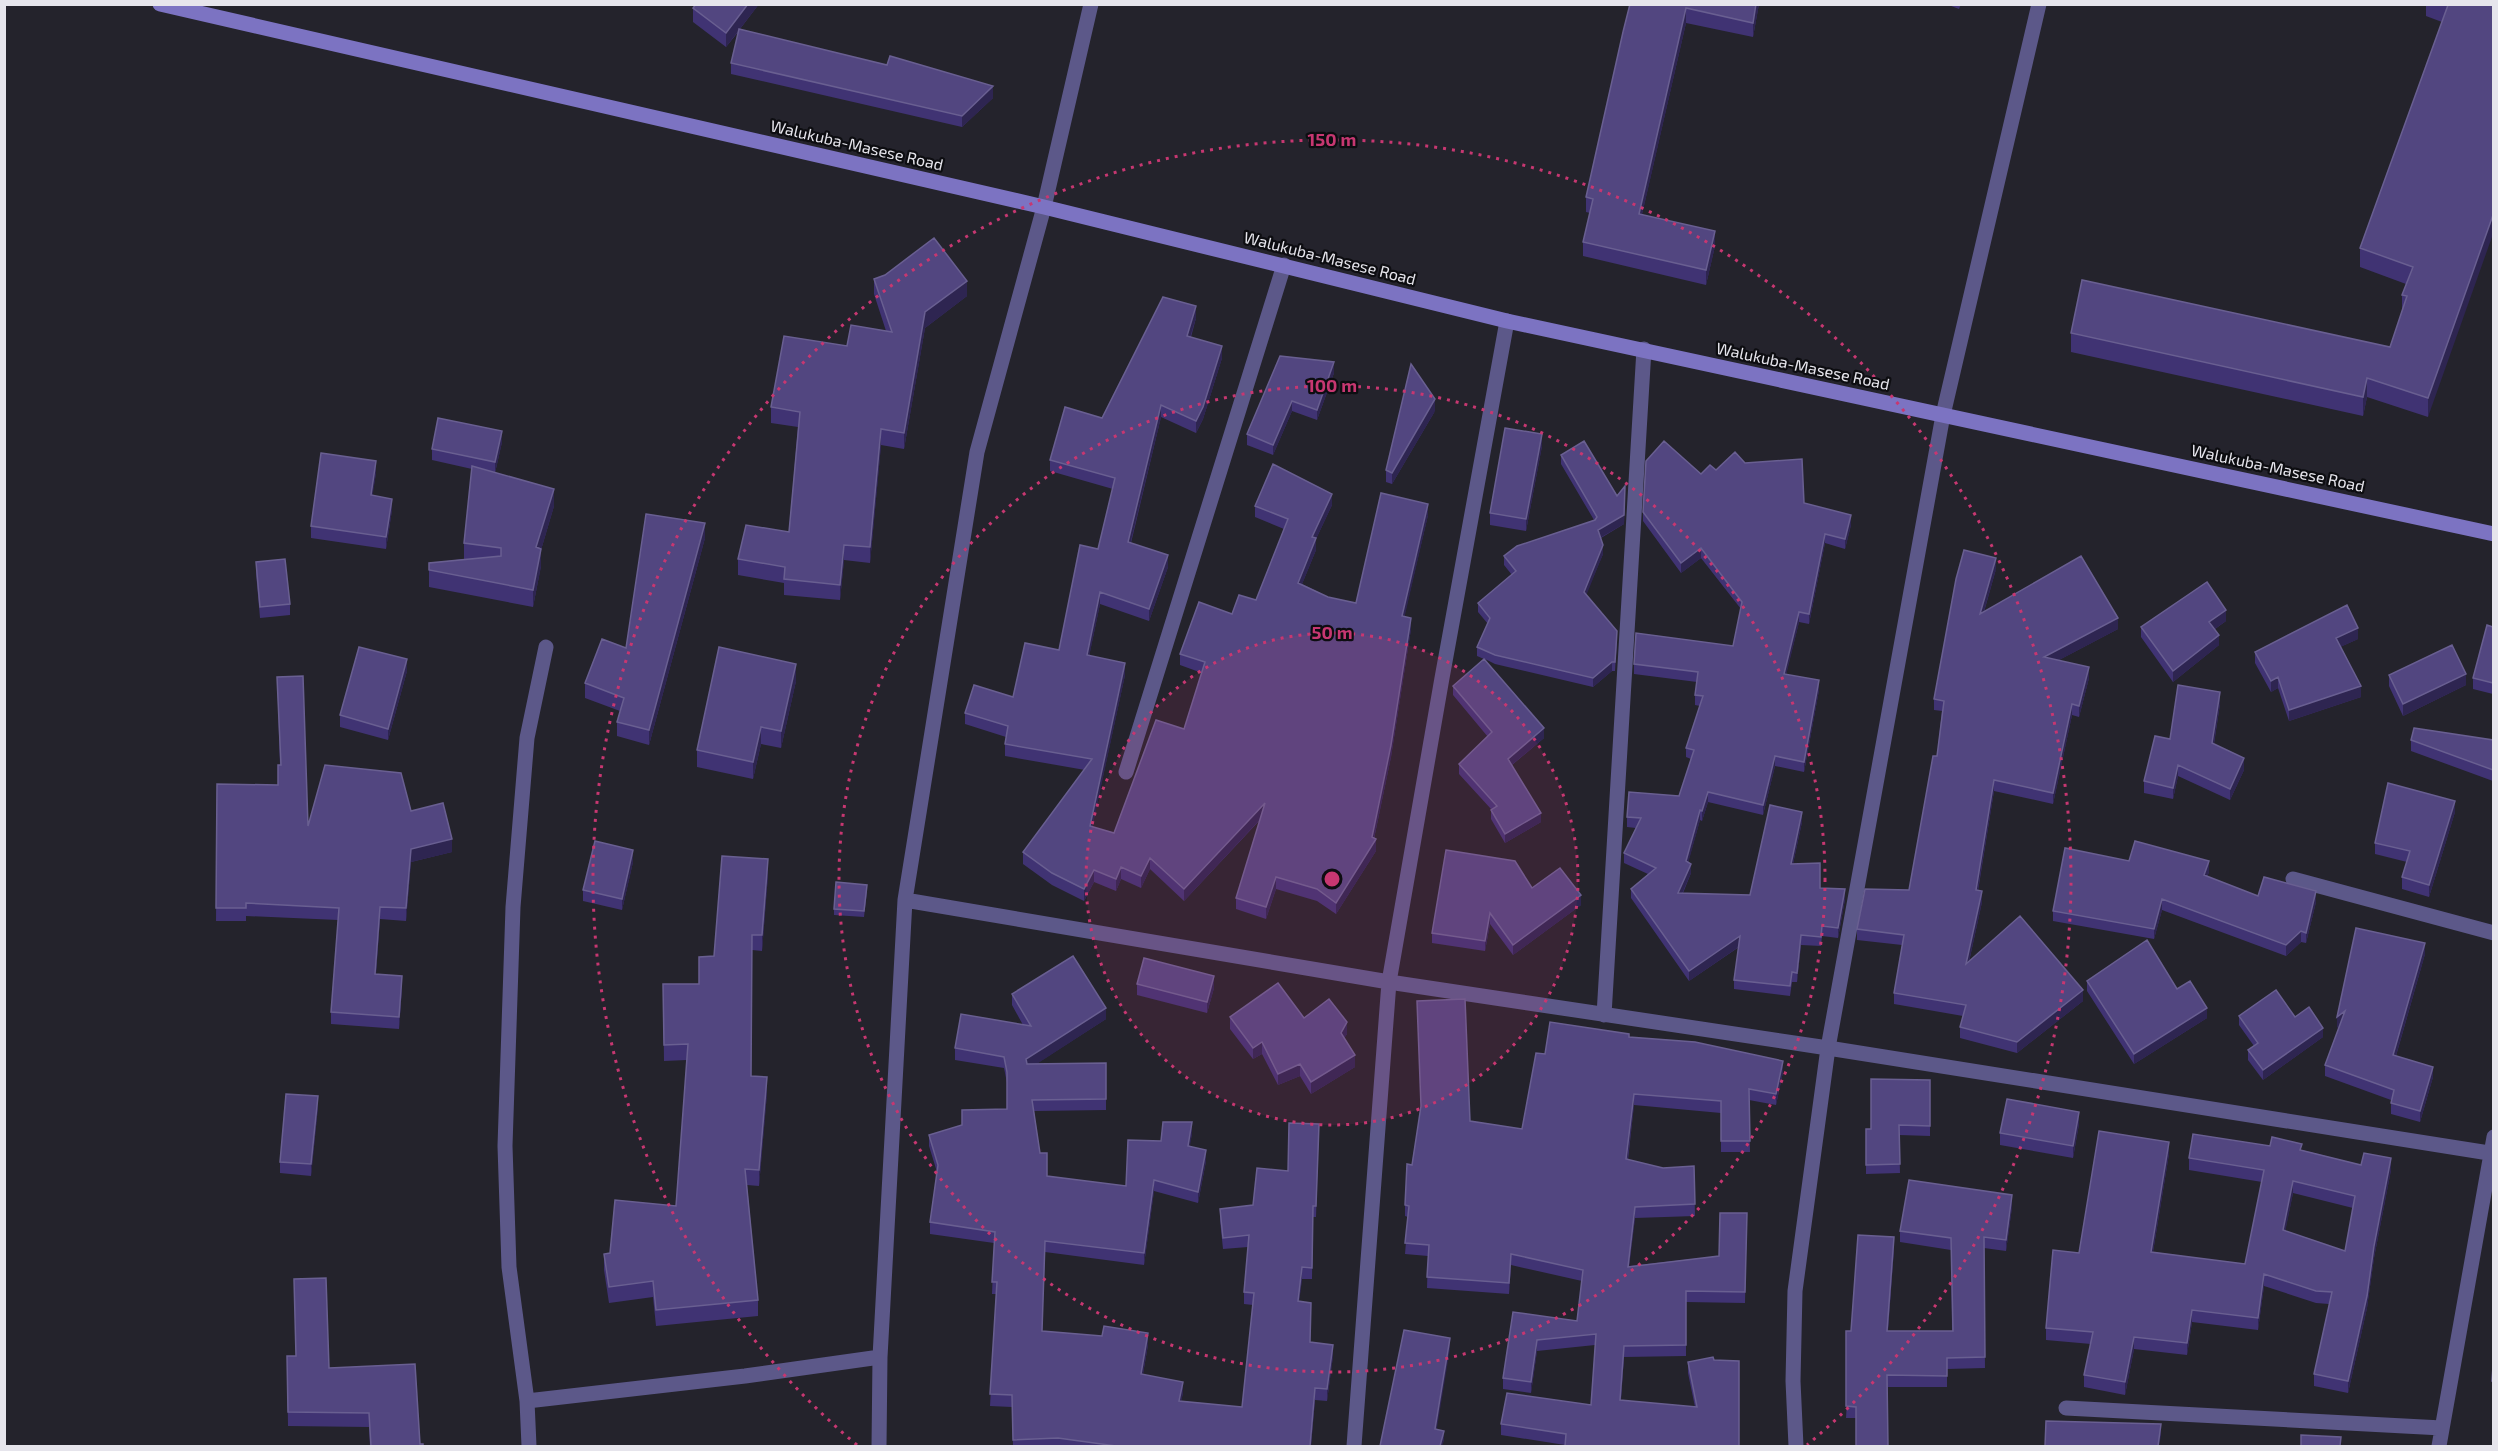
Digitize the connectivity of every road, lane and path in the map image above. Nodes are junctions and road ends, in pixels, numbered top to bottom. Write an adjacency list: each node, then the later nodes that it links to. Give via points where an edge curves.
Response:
1 (160, 4): 4 (street, Walukuba-Masese Road)
2 (1091, 4): 4 (street)
3 (2039, 4): 8 (street)
4 (1044, 207): 5 (street, Walukuba-Masese Road); 13 (street, via 977,452)
5 (1284, 265): 6 (street, Walukuba-Masese Road); 11 (street)
6 (1507, 321): 7 (street, Walukuba-Masese Road); 15 (street)
7 (1644, 350): 8 (street, Walukuba-Masese Road); 16 (street)
8 (1943, 415): 9 (street, Walukuba-Masese Road); 17 (street)
9 (2493, 534)
10 (546, 647): 21 (street, via 527,738 516,873 505,1146 509,1267)
11 (1126, 772)
12 (2293, 879): 14 (street)
13 (904, 900): 15 (street); 20 (street)
14 (2493, 933)
15 (1389, 982): 16 (street); 26 (street)
16 (1604, 1015): 17 (street)
17 (1828, 1048): 19 (street); 27 (street, via 1795,1291)
18 (2493, 1137): 19 (street)
19 (2489, 1153): 23 (street)
20 (880, 1358): 21 (street); 25 (street)
21 (527, 1401): 24 (street)
22 (2066, 1408): 23 (street)
23 (2442, 1428): 28 (street)
24 (529, 1446)
25 (879, 1446)
26 (1354, 1446)
27 (1796, 1446)
28 (2439, 1446)

